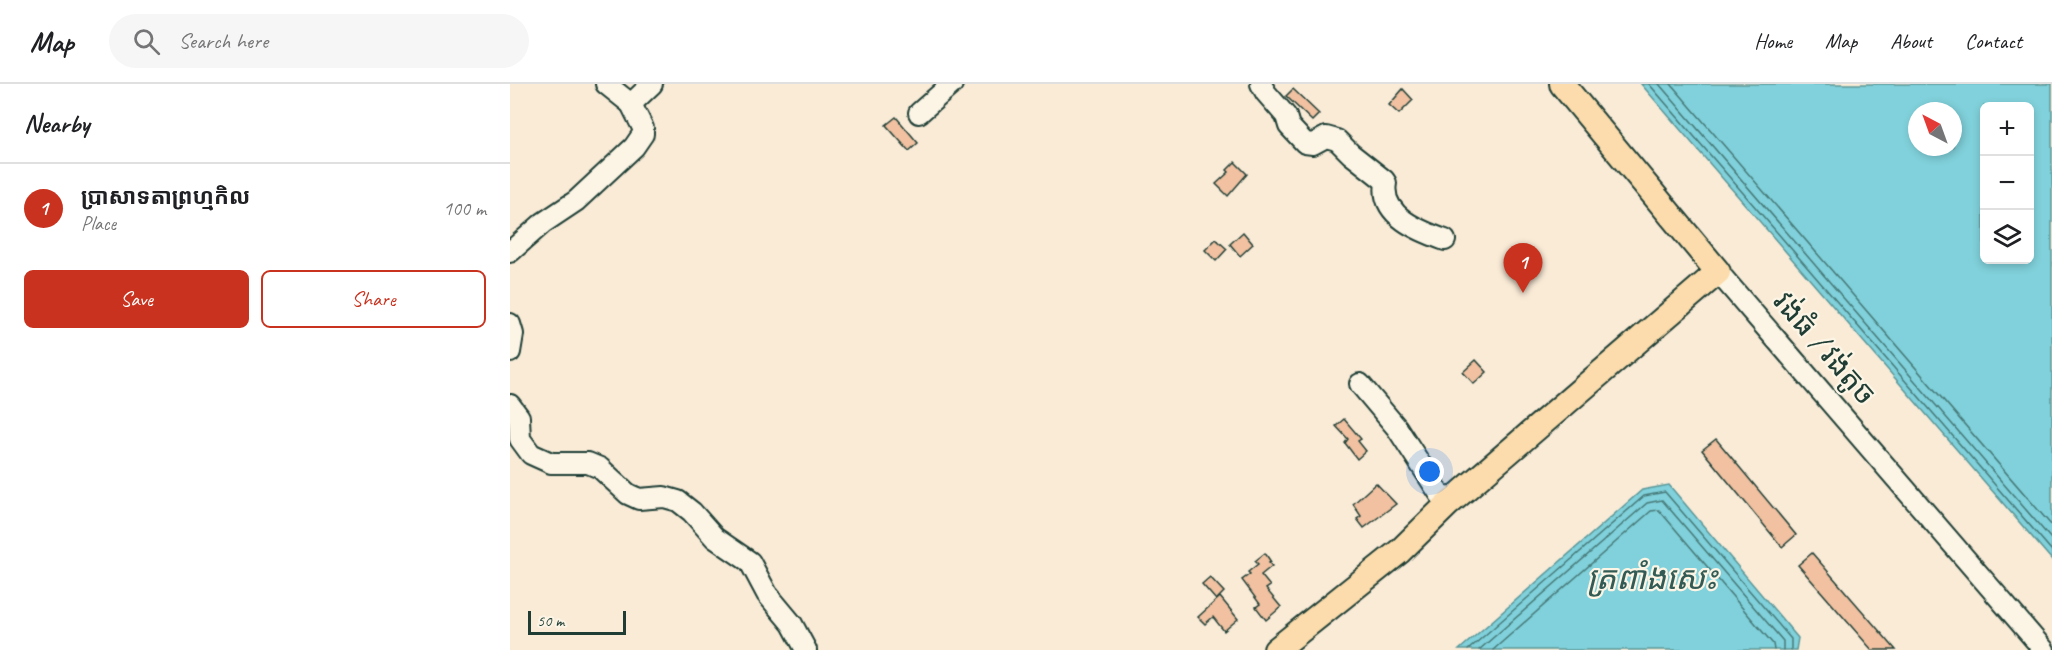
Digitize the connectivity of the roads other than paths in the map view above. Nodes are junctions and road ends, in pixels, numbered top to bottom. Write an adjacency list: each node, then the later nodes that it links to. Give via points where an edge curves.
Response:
1 (606, 84): 6 (street)
2 (652, 84): 6 (street)
3 (952, 84): 7 (street)
4 (1261, 84): 8 (street, via 1305,143 1313,144 1326,137 1337,140 1384,180 1387,204 1400,218)
5 (1562, 84): 10 (main road, វង់ធំ / វង់តូច)
6 (631, 104): 9 (street, via 643,128 634,147 576,201)
7 (919, 113)
8 (1445, 240)
9 (510, 252)
10 (1718, 272): 15 (main road); 18 (street, វង់ធំ / វង់តូច)
11 (510, 324): 12 (street)
12 (510, 352)
13 (1360, 384): 15 (street, via 1397,428)
14 (510, 405): 16 (street, via 519,417 520,439 531,454 551,463 588,463 639,499 664,497 693,512 715,538 750,562)
15 (1447, 505): 17 (main road, via 1400,551)
16 (806, 650)
17 (1276, 650)
18 (2044, 650)

